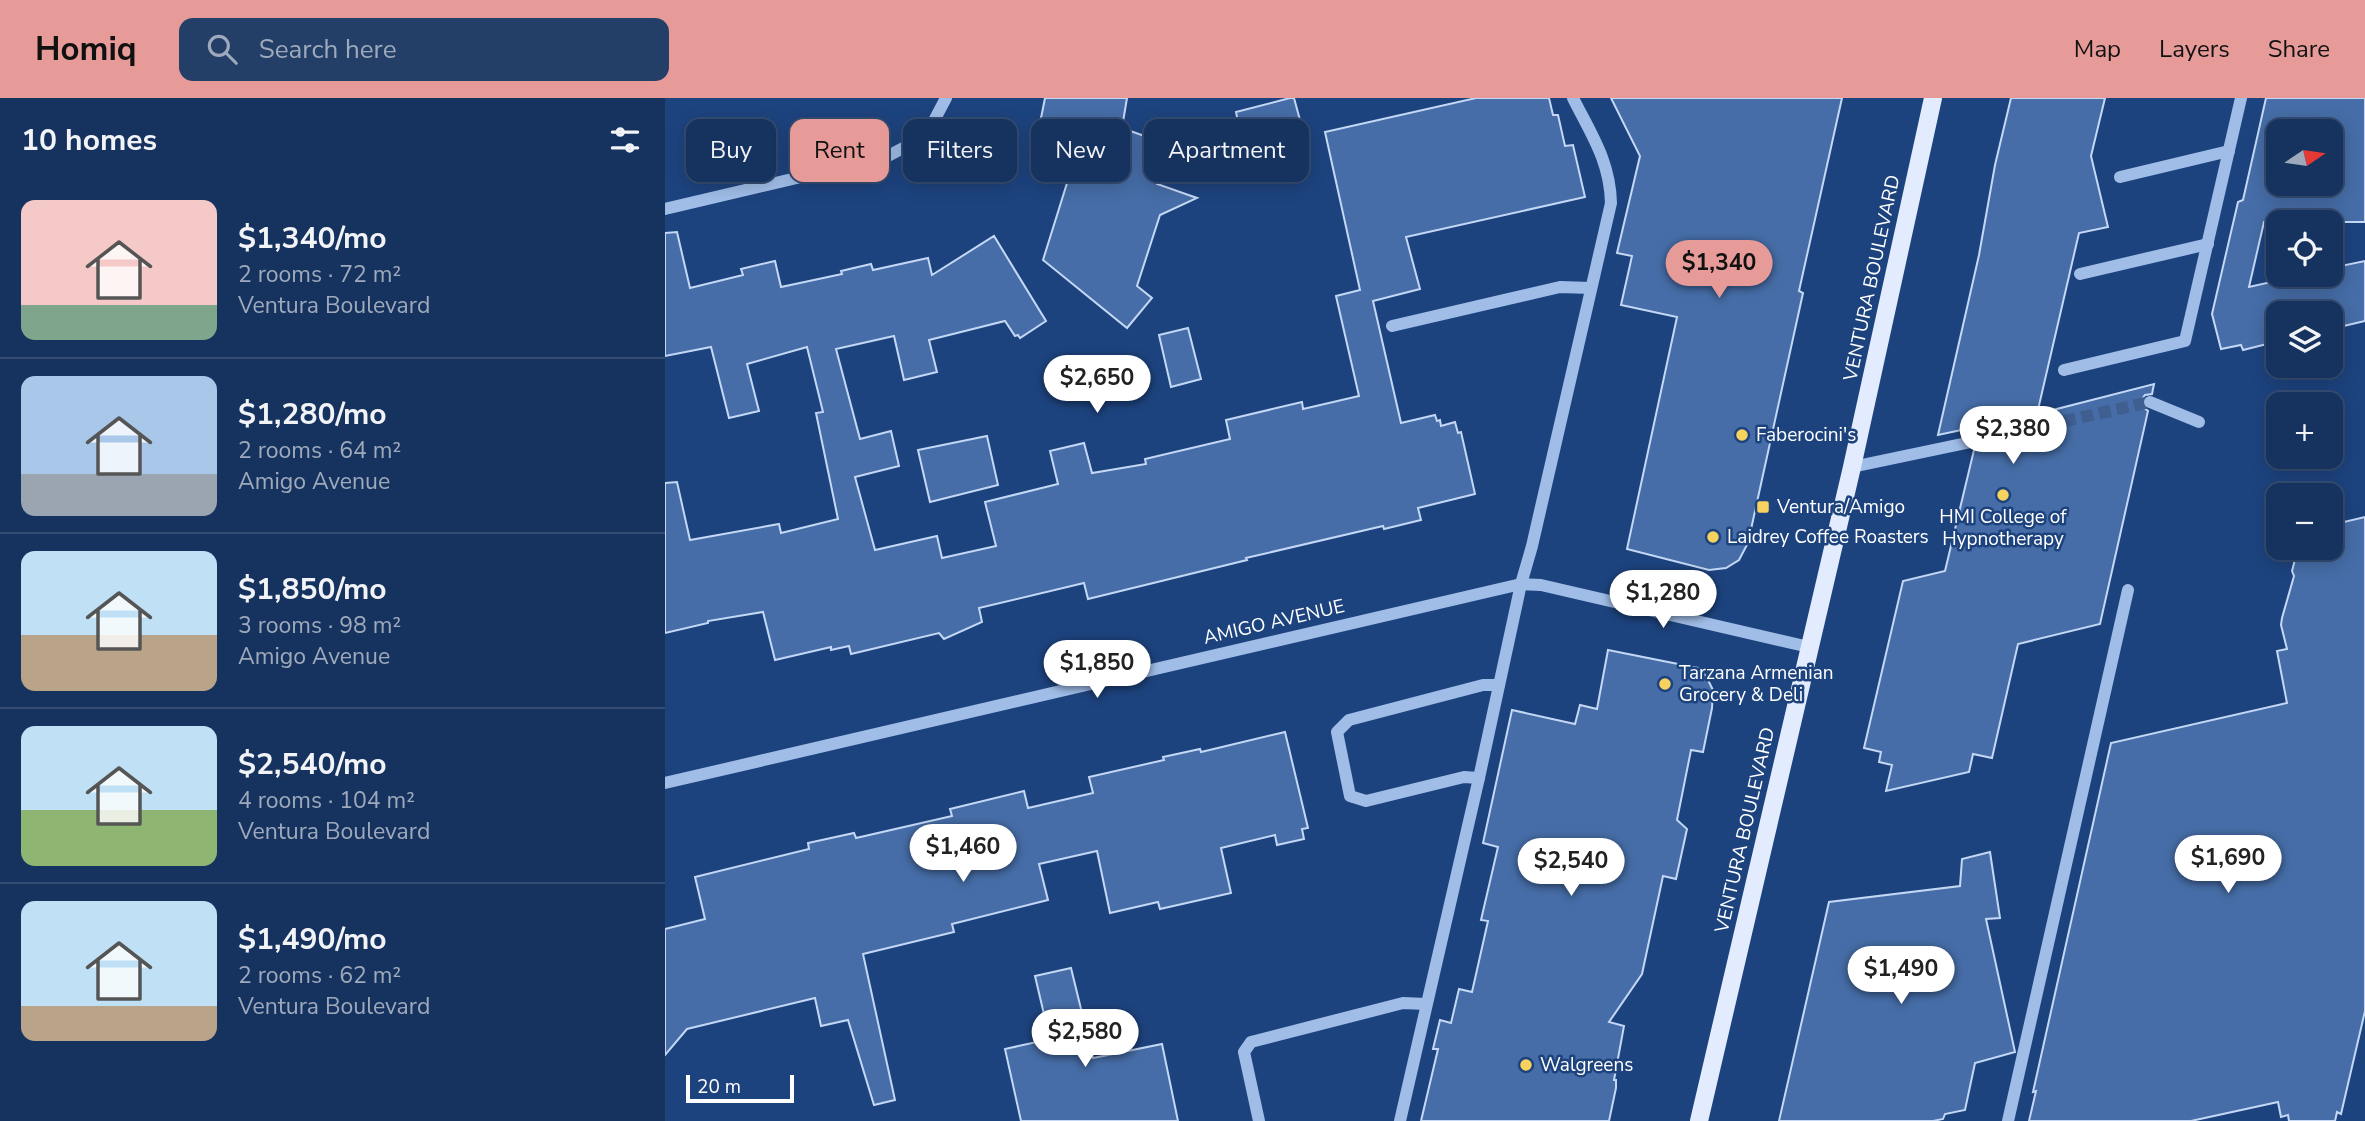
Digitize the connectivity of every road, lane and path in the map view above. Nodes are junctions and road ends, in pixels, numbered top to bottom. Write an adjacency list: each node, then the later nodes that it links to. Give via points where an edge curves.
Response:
1 (946, 98): 7 (street, via 926,136 886,157)
2 (1573, 98): 10 (street, via 1605,160 1611,182 1611,203)
3 (1933, 98): 16 (main road, VENTURA BOULEVARD)
4 (2241, 98): 5 (street)
5 (2229, 151): 6 (street); 8 (street)
6 (2120, 177)
7 (665, 209)
8 (2208, 244): 9 (street); 12 (street, via 2185,341)
9 (2080, 274)
10 (1591, 288): 11 (street, via 1560,287); 17 (street)
11 (1392, 326)
12 (2064, 370)
13 (2150, 402): 14 (street)
14 (2199, 422)
15 (1976, 441): 16 (street)
16 (1852, 467): 19 (main road, VENTURA BOULEVARD)
17 (1521, 584): 19 (street, AMIGO AVENUE); 20 (street); 22 (street, AMIGO AVENUE)
18 (2128, 590): 27 (street)
19 (1809, 647): 26 (main road, VENTURA BOULEVARD)
20 (1499, 685): 21 (street); 21 (street, via 1483,685 1349,720 1337,732 1350,796 1366,801 1464,776)
21 (1479, 778): 23 (street)
22 (665, 783)
23 (1426, 1004): 24 (street, via 1403,1003 1251,1042 1244,1052); 25 (street)
24 (1259, 1121)
25 (1400, 1121)
26 (1699, 1121)
27 (2008, 1121)

